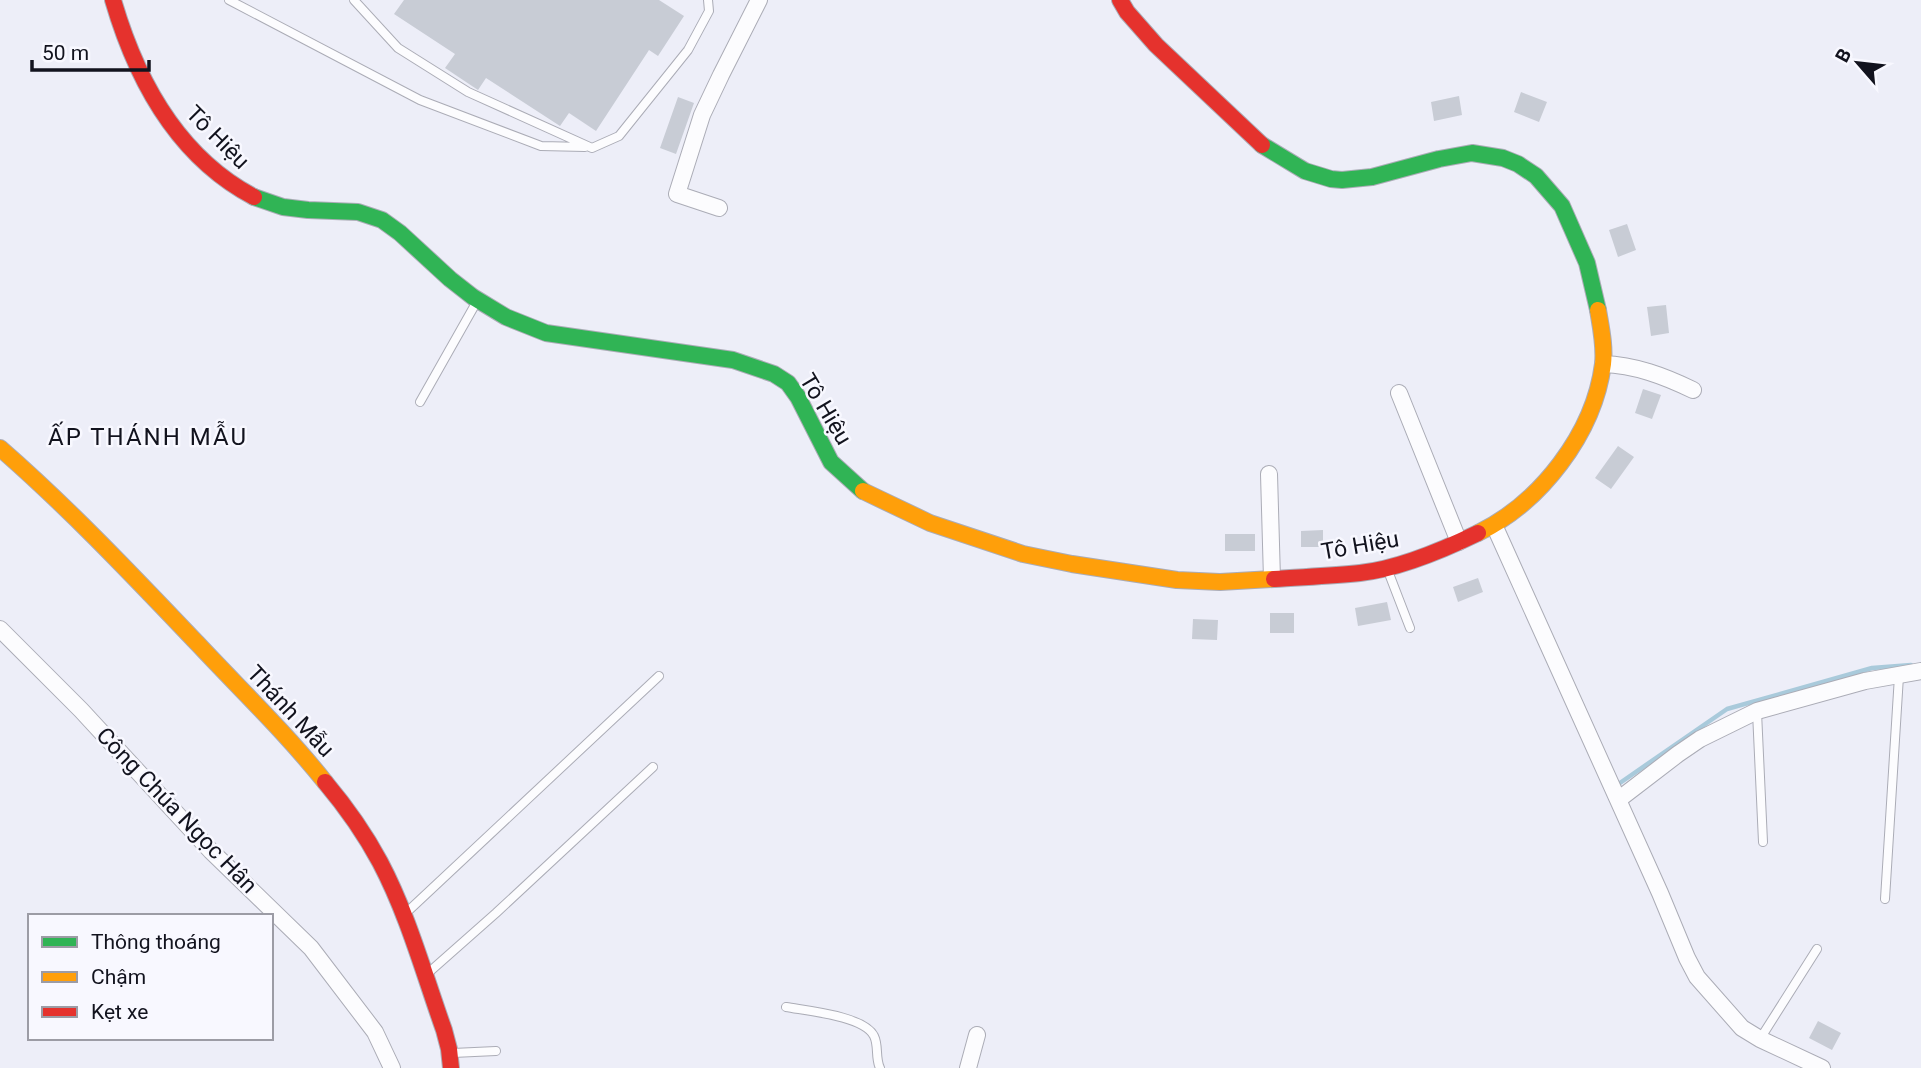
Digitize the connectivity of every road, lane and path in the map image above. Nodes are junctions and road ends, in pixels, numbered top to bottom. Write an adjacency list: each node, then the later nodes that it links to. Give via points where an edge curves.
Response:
1 (113, 0): 9 (street, Tô Hiệu, via 129,51 158,107 212,171 270,204 354,211 377,218)
2 (229, 0): 7 (lane, via 420,100 541,146)
3 (354, 0): 7 (lane, via 398,48 468,92)
4 (708, 0): 7 (lane, via 709,11 688,50 619,136)
5 (759, 0): 8 (street, via 702,116 677,194)
6 (1120, 0): 10 (street, Tô Hiệu, via 1156,45 1236,121 1262,145 1305,171 1331,179 1372,177 1472,153 1503,158 1536,176 1562,206 1587,263 1603,335)
7 (592, 148)
8 (719, 208)
9 (478, 300): 13 (lane); 19 (street, Tô Hiệu, via 546,333 733,360 774,374 798,397 827,454 849,481 908,513 971,538 1023,555 1177,580)
10 (1603, 364): 11 (street, via 1635,367); 16 (street, Tô Hiệu, via 1595,397 1566,456 1536,493)
11 (1693, 390)
12 (1399, 393): 17 (street)
13 (420, 402)
14 (0, 448): 30 (street, Thánh Mẫu, via 116,559 299,751 356,822)
15 (1269, 474): 19 (street)
16 (1494, 525): 17 (street, Tô Hiệu); 27 (street)
17 (1459, 542): 18 (street, Tô Hiệu)
18 (1387, 568): 19 (street, Tô Hiệu); 20 (lane)
19 (1272, 579)
20 (1410, 628)
21 (0, 629): 38 (street, Công Chúa Ngọc Hân, via 211,851 311,948 375,1032)
22 (1921, 671): 24 (street)
23 (659, 676): 30 (lane)
24 (1899, 676): 25 (street); 29 (lane)
25 (1757, 711): 27 (street, via 1700,738); 28 (lane)
26 (653, 767): 32 (lane)
27 (1618, 800): 35 (street, via 1697,977 1742,1028)
28 (1763, 842)
29 (1885, 899)
30 (404, 915): 32 (street, Thánh Mẫu)
31 (1817, 949): 35 (lane)
32 (425, 975): 37 (street, Thánh Mẫu)
33 (786, 1007): 39 (lane, via 868,1028 876,1039)
34 (977, 1035): 40 (street)
35 (1760, 1040): 41 (street)
36 (496, 1051): 37 (lane)
37 (451, 1060)
38 (392, 1068)
39 (880, 1068)
40 (968, 1068)
41 (1822, 1068)

